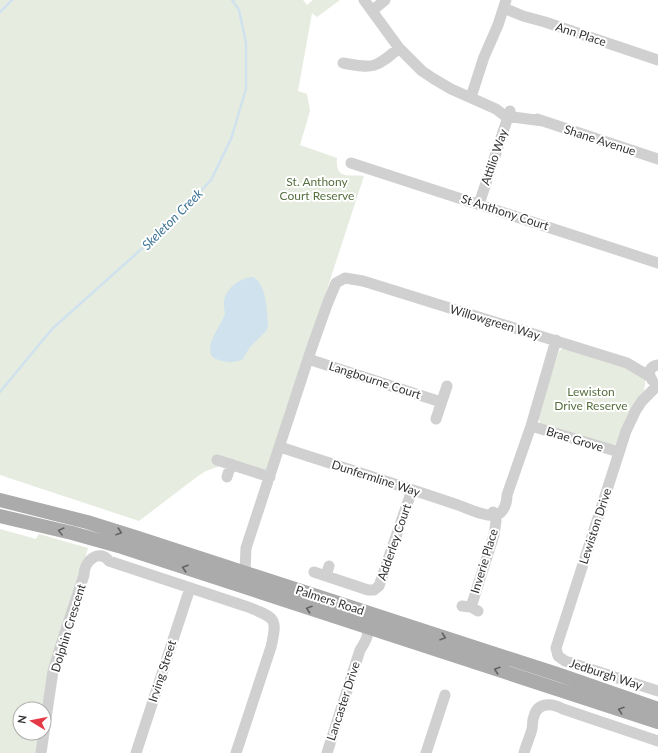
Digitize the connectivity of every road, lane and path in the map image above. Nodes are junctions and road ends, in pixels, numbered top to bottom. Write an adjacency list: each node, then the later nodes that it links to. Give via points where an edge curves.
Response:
1 (364, 0): 4 (street, Shane Avenue)
2 (386, 0): 4 (street)
3 (507, 4): 6 (street, Ann Place, via 529,19); 8 (street, via 505,18 498,25)
4 (372, 11): 5 (street, Shane Avenue)
5 (399, 48): 7 (street, via 374,66); 9 (street, Shane Avenue, via 422,71)
6 (658, 60)
7 (343, 63)
8 (477, 76): 9 (street); 10 (street)
9 (458, 92): 10 (street, Shane Avenue)
10 (471, 97): 11 (street, Shane Avenue, via 494,103)
11 (509, 114): 12 (street, Shane Avenue, via 529,114); 14 (street, Attilio Way)
12 (658, 159)
13 (351, 162): 14 (street, St Anthony Court)
14 (479, 204): 15 (street, St Anthony Court)
15 (658, 263)
16 (556, 340): 17 (street, Willowgreen Way, via 340,276); 18 (street, Willowgreen Way); 24 (street)
17 (308, 359): 22 (street, Langbourne Court); 25 (street, Willowgreen Way)
18 (628, 363): 19 (street, Willowgreen Way); 20 (street, Willowgreen Way)
19 (657, 365): 20 (street, Lewiston Drive, via 650,369)
20 (654, 380): 26 (street, Lewiston Drive, via 629,424)
21 (447, 386): 22 (street)
22 (442, 402): 23 (street)
23 (436, 419)
24 (531, 426): 26 (street, Brae Grove); 33 (street, via 507,495)
25 (280, 447): 30 (street, Willowgreen Way); 31 (street, Dunfermline Way)
26 (619, 452): 41 (street, Lewiston Drive, via 557,641)
27 (217, 460): 28 (street)
28 (231, 464): 29 (street); 30 (street)
29 (227, 477)
30 (270, 477): 35 (street, Willowgreen Way)
31 (412, 490): 33 (street, Dunfermline Way, via 484,515); 36 (street, Adderley Court, via 379,586 374,590 368,590 327,571)
32 (0, 500): 35 (main road, Palmers Road, one-way to 35, via 110,529)
33 (494, 514): 39 (street, Inverie Place, via 494,535)
34 (0, 516): 40 (main road, Palmers Road, one-way to 34, via 109,543)
35 (239, 570): 38 (main road, Palmers Road)
36 (314, 572)
37 (190, 588): 47 (street, Dolphin Crescent, via 109,561 92,564 84,575 53,671); 48 (street, Irving Street); 49 (street, Dolphin Crescent, via 248,607 273,619 275,631 271,647)
38 (354, 608): 40 (street, via 366,621); 44 (main road, Palmers Road, one-way to 44)
39 (470, 608)
40 (363, 626): 45 (main road, Palmers Road, one-way to 40); 50 (street, Lancaster Drive, via 368,637 360,650)
41 (557, 654): 42 (street, Jedburgh Way, via 565,661)
42 (658, 691)
43 (445, 694): 51 (street)
44 (658, 709)
45 (658, 722)
46 (657, 740): 52 (street, via 562,709 545,709 532,727)
47 (41, 753)
48 (136, 753)
49 (236, 753)
50 (327, 753)
51 (426, 753)
52 (524, 753)

